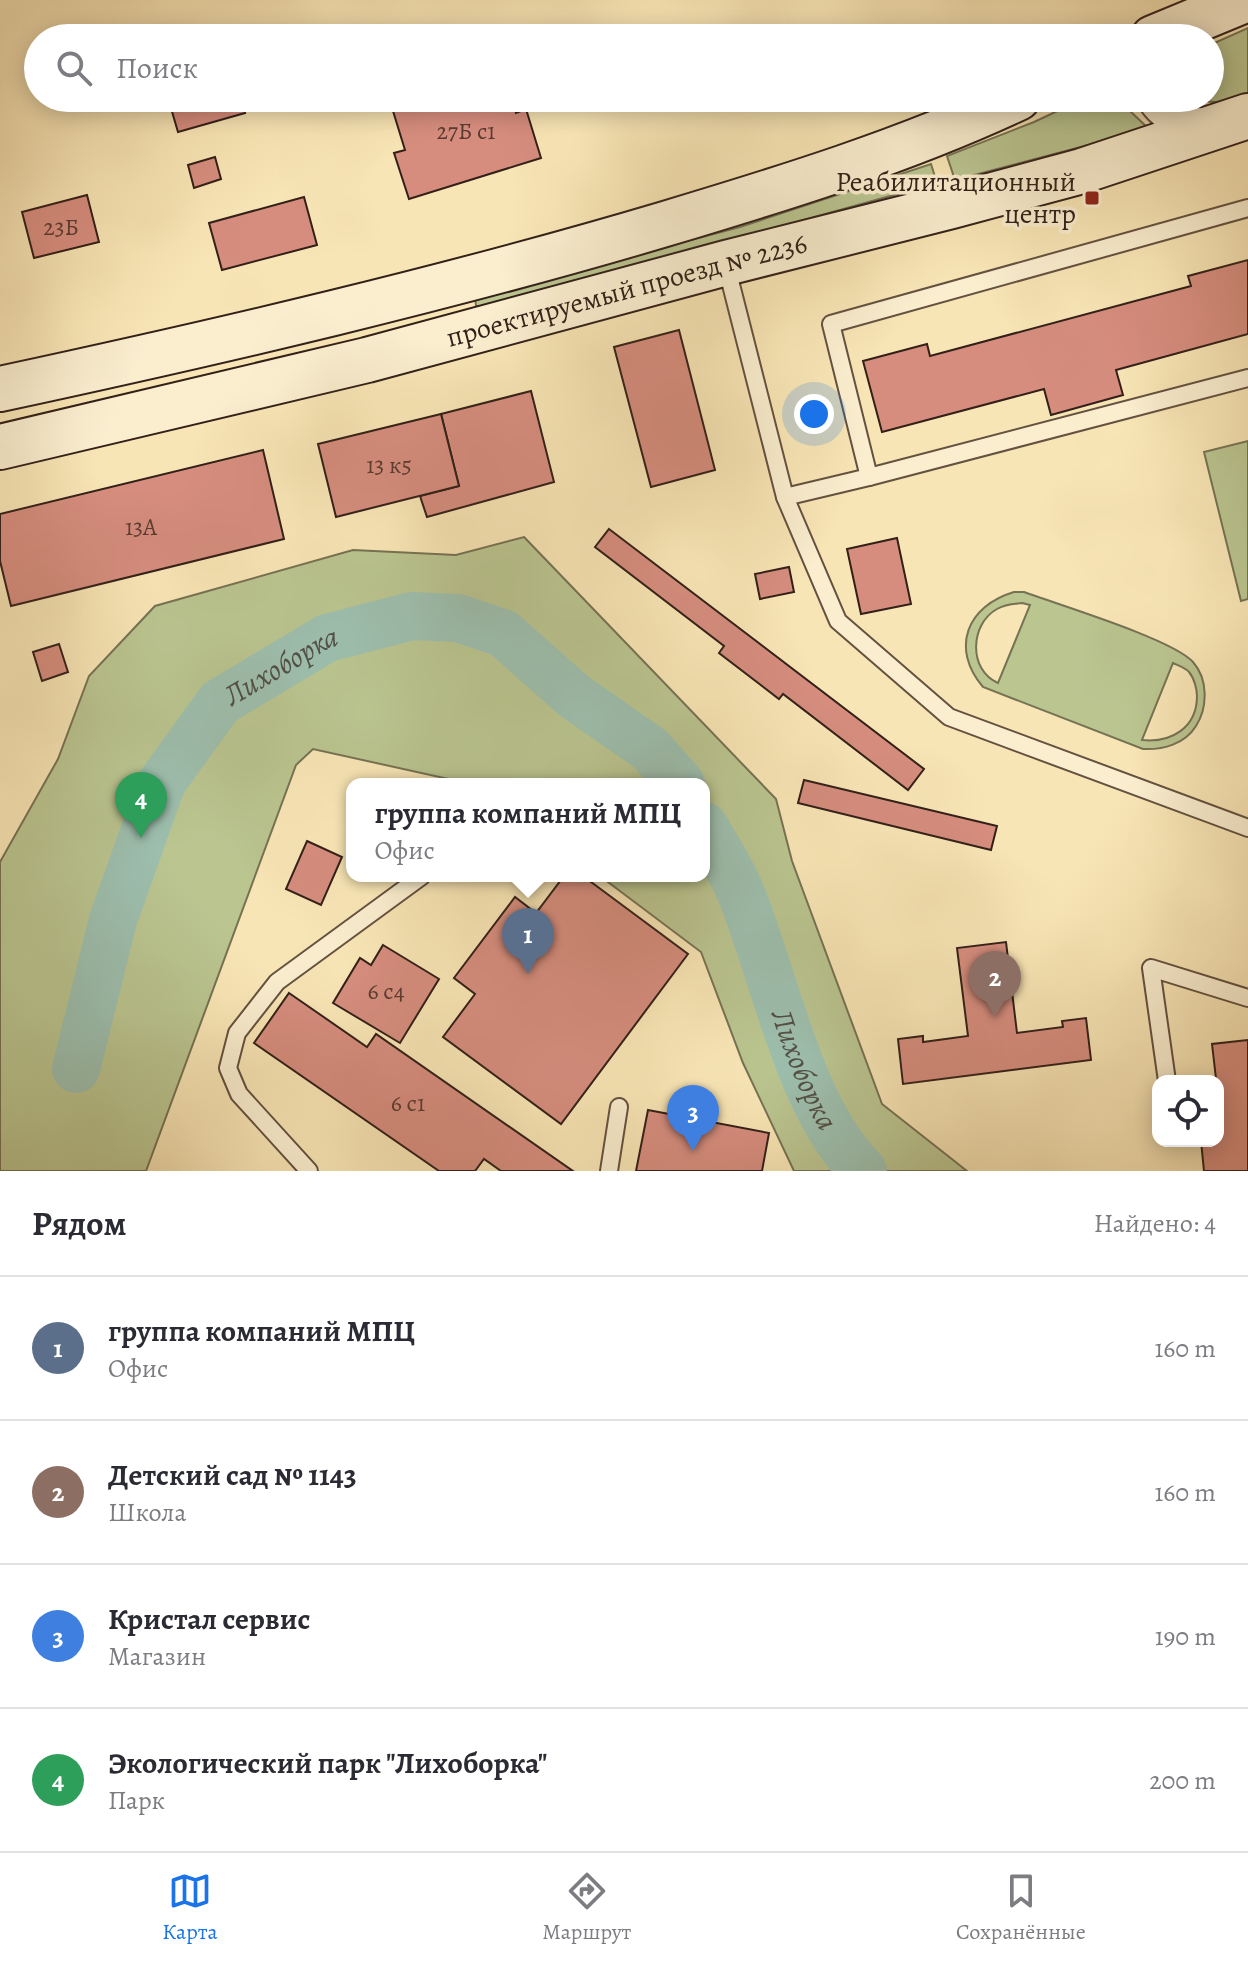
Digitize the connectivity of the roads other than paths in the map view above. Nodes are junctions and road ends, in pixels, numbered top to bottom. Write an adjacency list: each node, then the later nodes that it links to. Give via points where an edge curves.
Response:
1 (1245, 0): 2 (main road)
2 (1189, 24)
3 (985, 112): 9 (main road, проектируемый проезд № 2236, via 800,183 563,254 221,342)
4 (1166, 112): 5 (street, via 1191,125)
5 (1232, 121): 7 (main road, проектируемый проезд № 2236, via 1082,171)
6 (1248, 208): 11 (lane, via 831,324)
7 (726, 263): 10 (main road, проектируемый проезд № 2236, via 367,360); 12 (lane)
8 (1248, 378): 11 (lane)
9 (0, 389)
10 (0, 447)
11 (869, 477): 12 (lane)
12 (785, 497): 13 (lane, via 838,621 949,717)
13 (1248, 828)
14 (414, 882): 18 (lane, via 277,982 237,1033 228,1068 239,1094)
15 (1248, 998): 16 (lane, via 1151,968)
16 (1166, 1075)
17 (619, 1107): 19 (lane)
18 (309, 1171)
19 (609, 1171)

